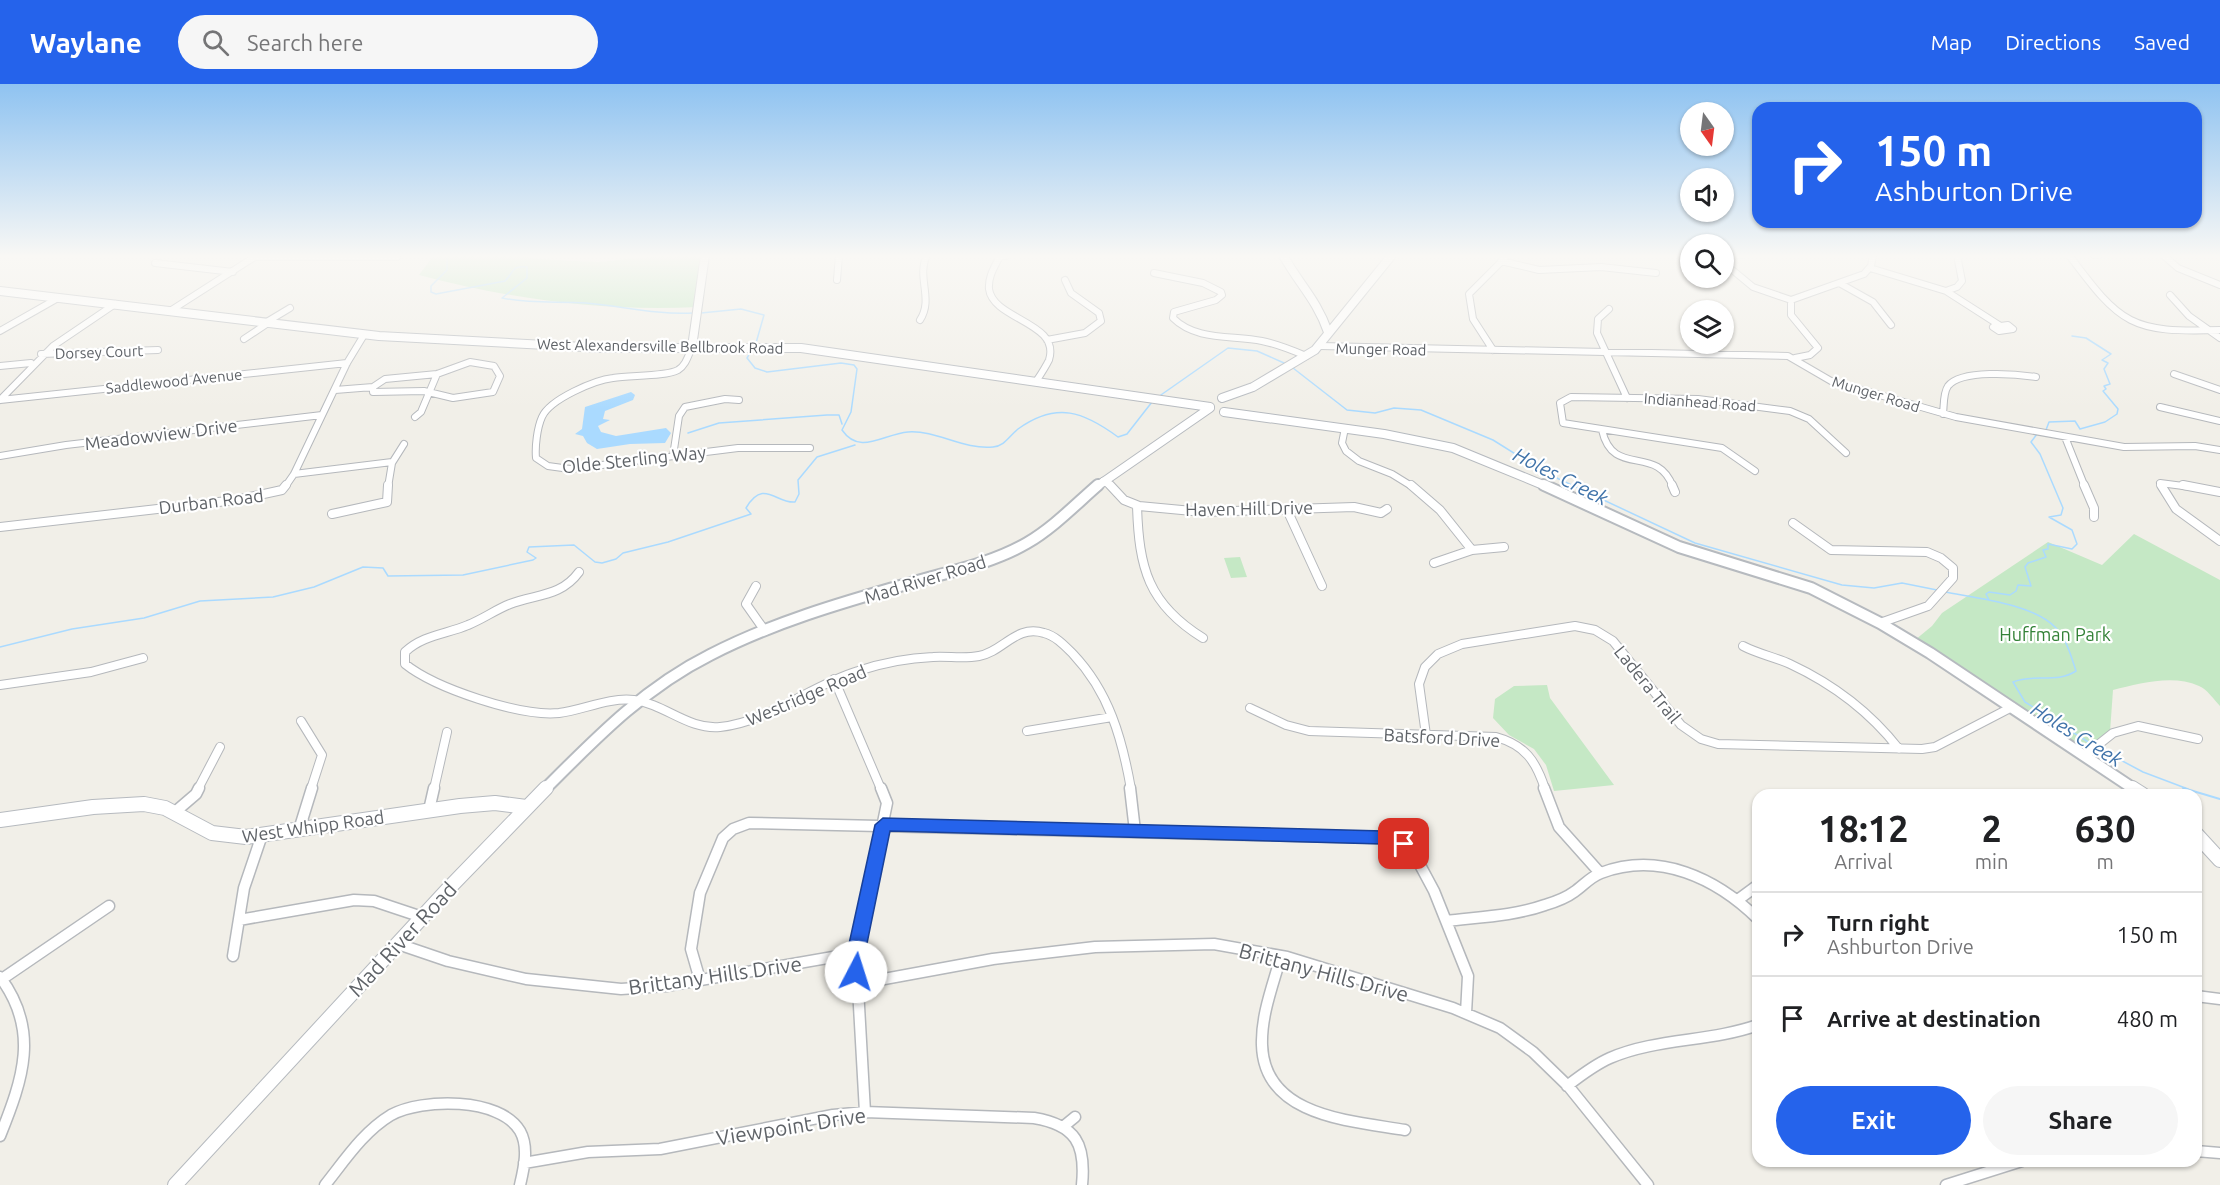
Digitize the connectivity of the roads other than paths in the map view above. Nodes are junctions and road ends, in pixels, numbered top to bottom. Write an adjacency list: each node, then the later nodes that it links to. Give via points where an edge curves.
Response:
1 (43, 306): 27 (street)
2 (111, 306): 38 (street)
3 (134, 306): 20 (main road, West Alexandersville Bellbrook Road)
4 (177, 306): 20 (street)
5 (698, 306): 34 (main road)
6 (926, 306): 21 (street)
7 (1000, 306): 32 (street)
8 (1090, 306): 32 (street, via 1099,313 1101,321 1085,333)
9 (1194, 306): 41 (street, via 1174,312 1173,318 1179,325 1202,333 1273,344)
10 (1319, 306): 28 (main road)
11 (1349, 306): 28 (main road)
12 (1470, 306): 36 (street, via 1471,318)
13 (1790, 306): 42 (street, via 1793,320 1818,348 1810,355)
14 (1876, 306): 24 (street)
15 (1970, 306): 23 (street)
16 (2110, 306): 25 (street, via 2125,317 2163,329)
17 (2180, 306): 25 (street)
18 (290, 308): 22 (street)
19 (1609, 309): 37 (street, via 1598,319 1596,328)
20 (170, 311): 22 (main road, West Alexandersville Bellbrook Road)
21 (920, 320)
22 (266, 323): 29 (main road, West Alexandersville Bellbrook Road); 31 (street)
23 (2000, 325)
24 (1891, 326)
25 (2208, 330): 26 (street); 30 (street)
26 (2220, 330)
27 (0, 331)
28 (1328, 332): 33 (main road)
29 (364, 335): 34 (main road, West Alexandersville Bellbrook Road, via 565,346); 44 (street, Durban Road)
30 (2220, 338)
31 (244, 339)
32 (1047, 340): 49 (street, via 1050,355)
33 (1320, 346): 36 (street, Munger Road); 41 (main road)
34 (692, 347): 49 (main road, West Alexandersville Bellbrook Road, via 812,350); 75 (street, Olde Sterling Way, via 685,364 676,371 597,381 552,406 541,419 534,450 543,464 561,469)
35 (158, 350): 38 (street, Dorsey Court)
36 (1493, 350): 37 (street, Munger Road)
37 (1604, 352): 39 (street, Munger Road); 56 (street)
38 (40, 354): 43 (street)
39 (1680, 354)
40 (1704, 354): 42 (street, Munger Road)
41 (1306, 356): 51 (main road)
42 (1795, 358): 63 (street, Munger Road, via 1832,381)
43 (32, 363): 45 (street); 57 (street)
44 (348, 363): 52 (street, Durban Road); 57 (street, Saddlewood Avenue)
45 (0, 366)
46 (437, 374): 50 (street, via 388,378); 54 (street); 54 (street, via 477,362 494,366 500,376 495,391 484,396 453,398)
47 (2174, 374): 53 (street)
48 (2036, 377): 63 (street, via 1979,376 1954,380 1946,389)
49 (1037, 380): 61 (main road, West Alexandersville Bellbrook Road)
50 (373, 387): 52 (street); 54 (street, via 373,392 381,395)
51 (1253, 387): 55 (main road); 59 (main road)
52 (335, 390): 64 (street, Durban Road)
53 (2220, 390)
54 (429, 392): 65 (street)
55 (1222, 398): 59 (main road, West Alexandersville Bellbrook Road); 61 (main road, West Alexandersville Bellbrook Road)
56 (1627, 398): 68 (street, Indianhead Road, via 1564,399 1560,403 1563,423); 73 (street, Indianhead Road, via 1698,399 1790,411 1809,419)
57 (0, 400)
58 (739, 400): 75 (street, via 701,402 681,410)
59 (1234, 404): 61 (main road); 62 (main road, West Alexandersville Bellbrook Road)
60 (2160, 407): 66 (street)
61 (1215, 408): 62 (main road, West Alexandersville Bellbrook Road); 79 (main road, Mad River Road)
62 (1256, 414): 67 (main road, West Alexandersville Bellbrook Road)
63 (1943, 414): 69 (street, Munger Road)
64 (322, 415): 74 (street, Meadowview Drive); 78 (street, Durban Road)
65 (415, 417)
66 (2220, 421)
67 (1345, 428): 91 (street, via 1342,442 1350,455 1427,495); 96 (main road, West Alexandersville Bellbrook Road, via 1466,452 1679,547 1802,585)
68 (1602, 430): 77 (street, via 1722,448); 80 (street, via 1608,450 1661,467 1671,476)
69 (2066, 437): 72 (street, Munger Road, via 2124,447 2195,446); 86 (street, via 2083,472 2096,512)
70 (404, 444): 76 (street)
71 (810, 448): 75 (street, Olde Sterling Way, via 756,447)
72 (2220, 450)
73 (1846, 453)
74 (0, 456)
75 (673, 456)
76 (392, 462): 78 (street); 85 (street, via 387,502)
77 (1755, 471)
78 (294, 474): 88 (street, Durban Road, via 279,492 236,500)
79 (1103, 481): 82 (street); 97 (main road, Mad River Road, via 1029,542 1004,555)
80 (1675, 492)
81 (2220, 492): 89 (street, via 2160,483 2176,509)
82 (1137, 506): 83 (street, Haven Hill Drive, via 1203,512); 98 (street, via 1140,554 1159,604 1180,625)
83 (1281, 508): 84 (street, Haven Hill Drive, via 1360,507 1376,513); 95 (street, via 1288,512)
84 (1387, 509)
85 (332, 514)
86 (2094, 517)
87 (1792, 523): 96 (street, via 1835,551 1889,549 1940,557 1950,563 1955,574 1928,606)
88 (0, 527)
89 (2220, 541)
90 (1504, 547): 91 (street)
91 (1472, 549): 92 (street)
92 (1434, 563)
93 (579, 572): 103 (street, Mad River Road, via 557,592 513,603 465,627 416,643 405,652 405,664 440,683 539,713)
94 (756, 586): 97 (street, via 746,604)
95 (1322, 586)
96 (1880, 622): 104 (main road, West Alexandersville Bellbrook Road)
97 (765, 631): 103 (main road, Mad River Road, via 681,670)
98 (1203, 638)
99 (1743, 646): 113 (street, via 1815,677 1881,726)
100 (143, 658): 102 (street, via 91,672)
101 (834, 679): 103 (street, Westridge Road, via 744,721 718,728 694,725); 106 (street, Westridge Road, via 915,658 980,657 1018,633 1040,631 1052,635 1096,681); 120 (street, via 886,797)
102 (0, 685)
103 (638, 700): 116 (main road, Mad River Road)
104 (2012, 707): 113 (street, Ladera Trail, via 1935,747); 114 (main road, West Alexandersville Bellbrook Road)
105 (1250, 708): 110 (street, Batsford Drive, via 1309,731)
106 (1112, 717): 108 (street); 122 (street, via 1130,779)
107 (301, 722): 121 (street, via 305,732 320,746 322,755)
108 (1027, 731)
109 (447, 732): 117 (street)
110 (1426, 735): 113 (street, Ladera Trail, via 1419,684 1425,667 1438,654 1462,644 1575,626 1595,630 1613,641 1681,725 1708,742); 126 (street, Batsford Drive, via 1496,737 1522,748 1537,763 1559,827)
111 (2198, 739): 114 (street, via 2138,726 2113,733)
112 (220, 747): 118 (street, via 196,794)
113 (1899, 749)
114 (2088, 753): 115 (main road, West Alexandersville Bellbrook Road)
115 (2136, 789)
116 (526, 807): 117 (main road, West Whipp Road, via 488,804); 131 (main road, Mad River Road)
117 (429, 810): 121 (main road, West Whipp Road)
118 (175, 812): 119 (main road, West Whipp Road, via 154,805 125,804); 123 (main road, West Whipp Road, via 212,833 233,837)
119 (0, 820)
120 (883, 825): 122 (street); 135 (street); 139 (street, via 756,822 727,833 715,853 694,917 691,949)
121 (299, 830): 123 (main road, West Whipp Road)
122 (1135, 831): 133 (street, via 1391,839 1416,855)
123 (262, 835): 132 (street, via 244,888)
124 (2202, 840): 125 (main road)
125 (2220, 860)
126 (1600, 873): 128 (street, via 1637,865 1672,868 1715,884); 133 (street, via 1571,894 1544,906)
127 (1752, 889): 128 (street)
128 (1739, 899): 130 (street)
129 (109, 906): 138 (street)
130 (1752, 913)
131 (422, 917): 132 (street, via 374,901 354,900); 134 (main road, Mad River Road)
132 (239, 920): 136 (street)
133 (1446, 921): 143 (street, via 1468,979)
134 (398, 944): 139 (street, Brittany Hills Drive, via 458,964 549,982 621,989); 156 (main road, Mad River Road)
135 (856, 953): 139 (street, Brittany Hills Drive); 140 (street)
136 (233, 956)
137 (1281, 956): 140 (street, Brittany Hills Drive, via 1191,943 1059,949); 143 (street, Brittany Hills Drive); 150 (street, via 1262,1040 1264,1061 1273,1081 1290,1100 1308,1111)
138 (1, 978): 148 (street, via 21,1012 26,1044 20,1081)
139 (700, 980)
140 (857, 984): 146 (street)
141 (2202, 997): 142 (street)
142 (2220, 999)
143 (1466, 1013): 145 (street, Brittany Hills Drive, via 1513,1037)
144 (1752, 1028): 145 (street, via 1617,1055 1590,1068)
145 (1567, 1086): 160 (street, Brittany Hills Drive)
146 (865, 1112): 149 (street, Viewpoint Drive, via 1051,1119); 154 (street, Viewpoint Drive, via 660,1149 588,1152)
147 (1075, 1117): 149 (street)
148 (3, 1120): 151 (street)
149 (1064, 1126): 159 (street, via 1077,1140 1083,1155)
150 (1405, 1130)
151 (0, 1136)
152 (2202, 1151): 153 (street)
153 (2220, 1153)
154 (524, 1163): 157 (street, via 520,1129 501,1114 443,1104 415,1105 373,1128); 158 (street)
155 (2003, 1167): 161 (street)
156 (180, 1184)
157 (326, 1185)
158 (520, 1185)
159 (1082, 1185)
160 (1648, 1185)
161 (1946, 1185)

